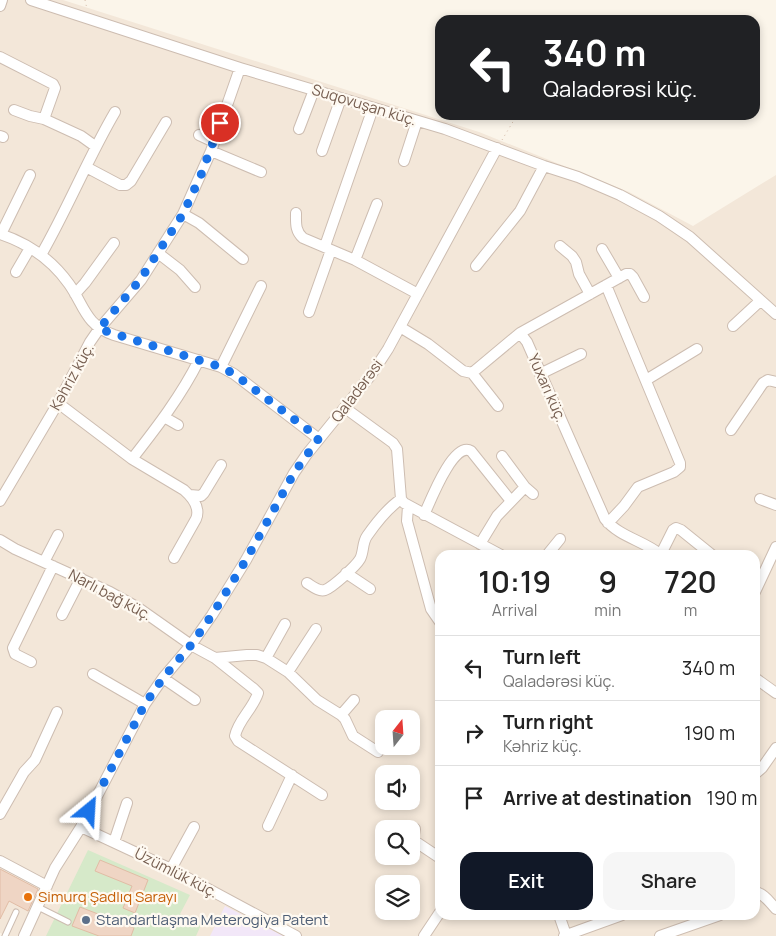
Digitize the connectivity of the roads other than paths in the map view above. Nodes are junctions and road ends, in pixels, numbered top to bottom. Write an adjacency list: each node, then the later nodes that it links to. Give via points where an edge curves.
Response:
1 (2, 0): 3 (street)
2 (31, 0): 5 (street, Suqovuşan küç.)
3 (0, 6)
4 (0, 57): 11 (street, via 53,84 55,88)
5 (240, 68): 6 (street, Suqovuşan küç.); 17 (street, Kəhriz küç.)
6 (314, 90): 7 (street, Suqovuşan küç.); 14 (street)
7 (341, 98): 8 (street, Suqovuşan küç.); 19 (street)
8 (373, 108): 12 (street, Suqovuşan küç.); 32 (street)
9 (14, 110): 11 (street)
10 (116, 112): 16 (street)
11 (44, 119): 16 (street)
12 (417, 121): 18 (street, Suqovuşan küç.); 20 (street)
13 (166, 122): 21 (street, via 126,185 120,186)
14 (299, 129)
15 (199, 135): 17 (street)
16 (95, 146): 21 (street)
17 (212, 146): 23 (street); 27 (street, Kəhriz küç.)
18 (497, 148): 22 (street, Suqovuşan küç.); 45 (street, Qaladərəsi)
19 (322, 151)
20 (404, 161)
21 (86, 166): 35 (street)
22 (544, 166): 38 (street, via 520,211); 48 (street, Suqovuşan küç., via 578,176 659,216 690,237)
23 (261, 172)
24 (30, 175): 28 (street)
25 (377, 204): 37 (street)
26 (296, 213): 32 (street, via 298,233)
27 (183, 214): 34 (street, Kəhriz küç.); 36 (street)
28 (1, 234): 31 (street)
29 (114, 243): 44 (street)
30 (560, 246): 46 (street, via 576,262)
31 (30, 248): 35 (street); 39 (street)
32 (328, 248): 37 (street); 49 (street)
33 (602, 249): 40 (street)
34 (158, 253): 43 (street); 53 (street, Kəhriz küç.)
35 (41, 255): 44 (street)
36 (243, 259)
37 (355, 260): 45 (street)
38 (476, 266)
39 (16, 272)
40 (619, 278): 41 (street); 47 (street, via 630,274)
41 (606, 285): 46 (street); 61 (street)
42 (261, 286): 58 (street)
43 (195, 287)
44 (75, 294): 53 (street, via 86,315)
45 (418, 294): 52 (street, Qaladərəsi)
46 (590, 294): 54 (street)
47 (644, 297)
48 (760, 301): 50 (street, Suqovuşan küç.); 51 (street)
49 (308, 312)
50 (776, 314)
51 (733, 326)
52 (400, 327): 59 (street, via 463,371); 65 (street, Qaladərəsi, via 375,369)
53 (99, 329): 57 (street); 63 (street, Kəhriz küç.)
54 (520, 333): 59 (street, Yuxarı küç.); 60 (street, Yuxarı küç.)
55 (697, 349): 61 (street)
56 (581, 354): 60 (street)
57 (199, 360): 58 (street); 66 (street)
58 (221, 367): 69 (street)
59 (472, 373): 64 (street)
60 (540, 374): 80 (street, Yuxarı küç.)
61 (646, 380): 80 (street, via 680,467 638,487)
62 (776, 382): 68 (street, via 768,380 763,384)
63 (58, 403): 71 (street); 75 (street, Kəhriz küç.)
64 (498, 406)
65 (345, 408): 69 (street, Qaladərəsi); 77 (street, via 397,449)
66 (164, 417): 67 (street); 71 (street)
67 (178, 425)
68 (731, 430)
69 (319, 438): 102 (street, Qaladərəsi, via 294,473 246,560)
70 (502, 456): 76 (street, via 529,491)
71 (132, 459): 73 (street)
72 (221, 464): 73 (street, via 204,494)
73 (190, 495): 91 (street, via 198,514)
74 (760, 499): 78 (street)
75 (0, 500)
76 (511, 501): 79 (street, via 471,451 464,450 448,464); 84 (street, via 497,516)
77 (405, 503): 79 (street); 93 (street, via 387,511 366,538 361,557); 99 (street, via 428,601)
78 (776, 505)
79 (424, 515): 84 (street)
80 (608, 523): 88 (street)
81 (58, 535): 92 (street)
82 (560, 539): 87 (street)
83 (0, 540): 92 (street, Narlı bağ küç.)
84 (480, 544): 86 (street)
85 (776, 547): 95 (street)
86 (491, 550)
87 (550, 550)
88 (652, 550)
89 (663, 550): 90 (street, via 676,528)
90 (706, 550)
91 (174, 558)
92 (48, 564): 94 (street, Narlı bağ küç.); 105 (street, via 12,648 15,654)
93 (346, 573): 96 (street, via 325,590); 97 (street)
94 (81, 578): 98 (street); 102 (street, Narlı bağ küç., via 137,607)
95 (760, 581)
96 (307, 583)
97 (370, 589)
98 (62, 615)
99 (435, 615)
100 (285, 624): 104 (street)
101 (316, 628): 106 (street)
102 (191, 645): 103 (street, Narlı bağ küç.); 108 (street, Qaladərəsi)
103 (215, 658): 104 (street, via 247,655); 119 (street, Narlı bağ küç., via 258,693 236,729 238,741)
104 (266, 658): 106 (street)
105 (30, 662)
106 (288, 672): 115 (street, via 318,700)
107 (93, 674): 113 (street)
108 (163, 678): 111 (street); 113 (street, Qaladərəsi)
109 (760, 682): 110 (street)
110 (776, 693)
111 (195, 700)
112 (354, 700): 115 (street)
113 (145, 704): 125 (street, Qaladərəsi)
114 (57, 712): 122 (street, via 35,760 24,772)
115 (341, 715): 117 (street, via 353,736)
116 (776, 748): 118 (street)
117 (375, 750)
118 (760, 770)
119 (292, 776): 120 (street, Narlı bağ küç.); 123 (street)
120 (322, 795)
121 (128, 803): 126 (street)
122 (0, 814)
123 (268, 826)
124 (194, 827): 130 (street)
125 (81, 828): 126 (street, Üzümlük küç.); 131 (street, Qaladərəsi)
126 (114, 842): 130 (street, Üzümlük küç.)
127 (420, 845): 128 (street)
128 (435, 855)
129 (0, 861): 131 (street)
130 (172, 869): 143 (street, Üzümlük küç.)
131 (47, 886): 133 (street, Qaladərəsi)
132 (760, 894): 134 (street)
133 (38, 907): 140 (lane); 142 (street, Qaladərəsi)
134 (776, 909)
135 (16, 912): 141 (lane)
136 (435, 920): 144 (street)
137 (560, 920): 145 (street)
138 (608, 920): 145 (street)
139 (706, 920): 146 (street)
140 (68, 922)
141 (5, 936)
142 (24, 936)
143 (296, 936)
144 (424, 936)
145 (565, 936)
146 (660, 936)

